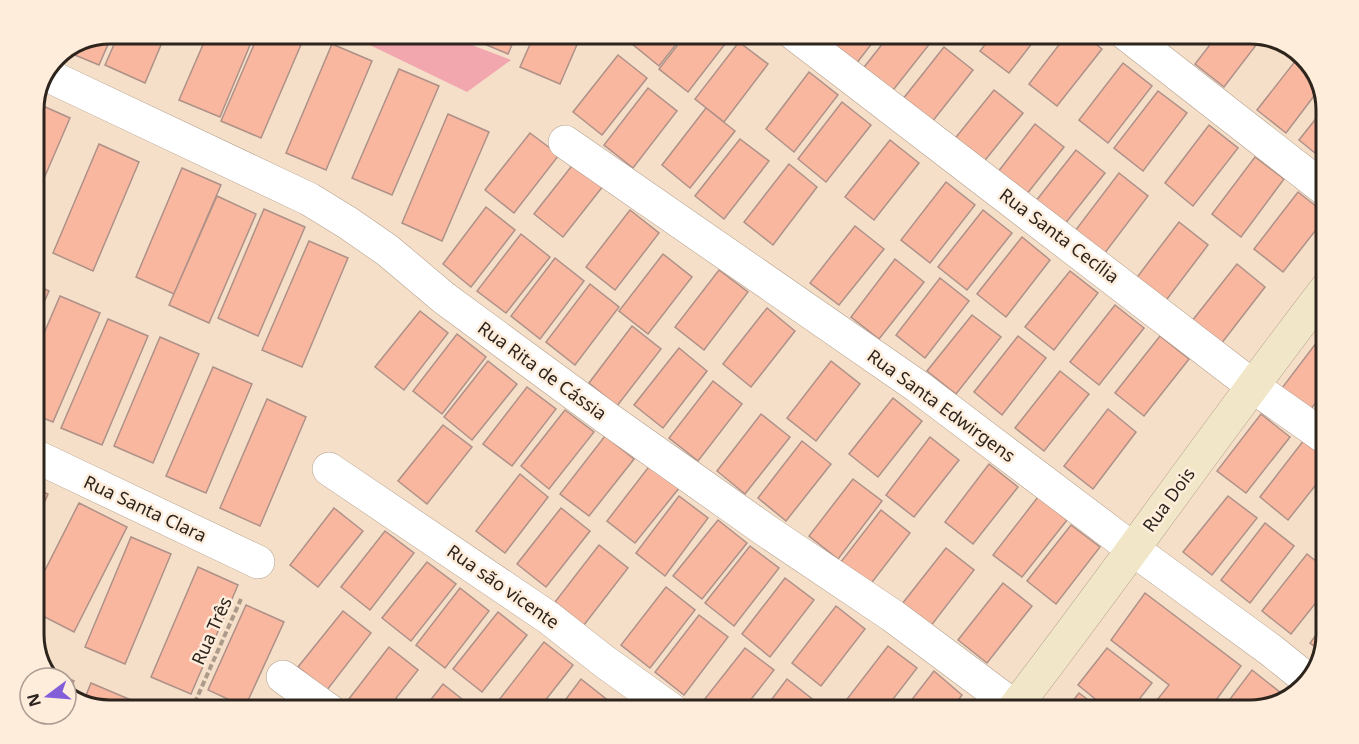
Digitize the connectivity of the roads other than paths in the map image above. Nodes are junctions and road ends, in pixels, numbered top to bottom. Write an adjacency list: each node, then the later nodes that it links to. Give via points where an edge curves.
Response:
1 (806, 44): 7 (street, Rua Santa Cecília)
2 (1139, 44): 5 (street)
3 (52, 78): 17 (street, Rua Rita de Cássia, via 309,199 348,223 607,418 892,616)
4 (565, 142): 11 (street, Rua Santa Edwirgens, via 917,386)
5 (1315, 182)
6 (1315, 303): 7 (main road, Rua Dois)
7 (1253, 385): 8 (street, Rua Santa Cecília); 11 (main road, Rua Dois)
8 (1316, 430)
9 (44, 460): 12 (street, Rua Santa Clara)
10 (329, 470): 16 (street, Rua são vicente, via 540,612)
11 (1134, 550): 13 (street, Rua Santa Edwirgens); 18 (main road, Rua Dois)
12 (258, 562)
13 (1301, 675)
14 (283, 677): 15 (street)
15 (315, 700)
16 (658, 700)
17 (1001, 700)
18 (1020, 700)

